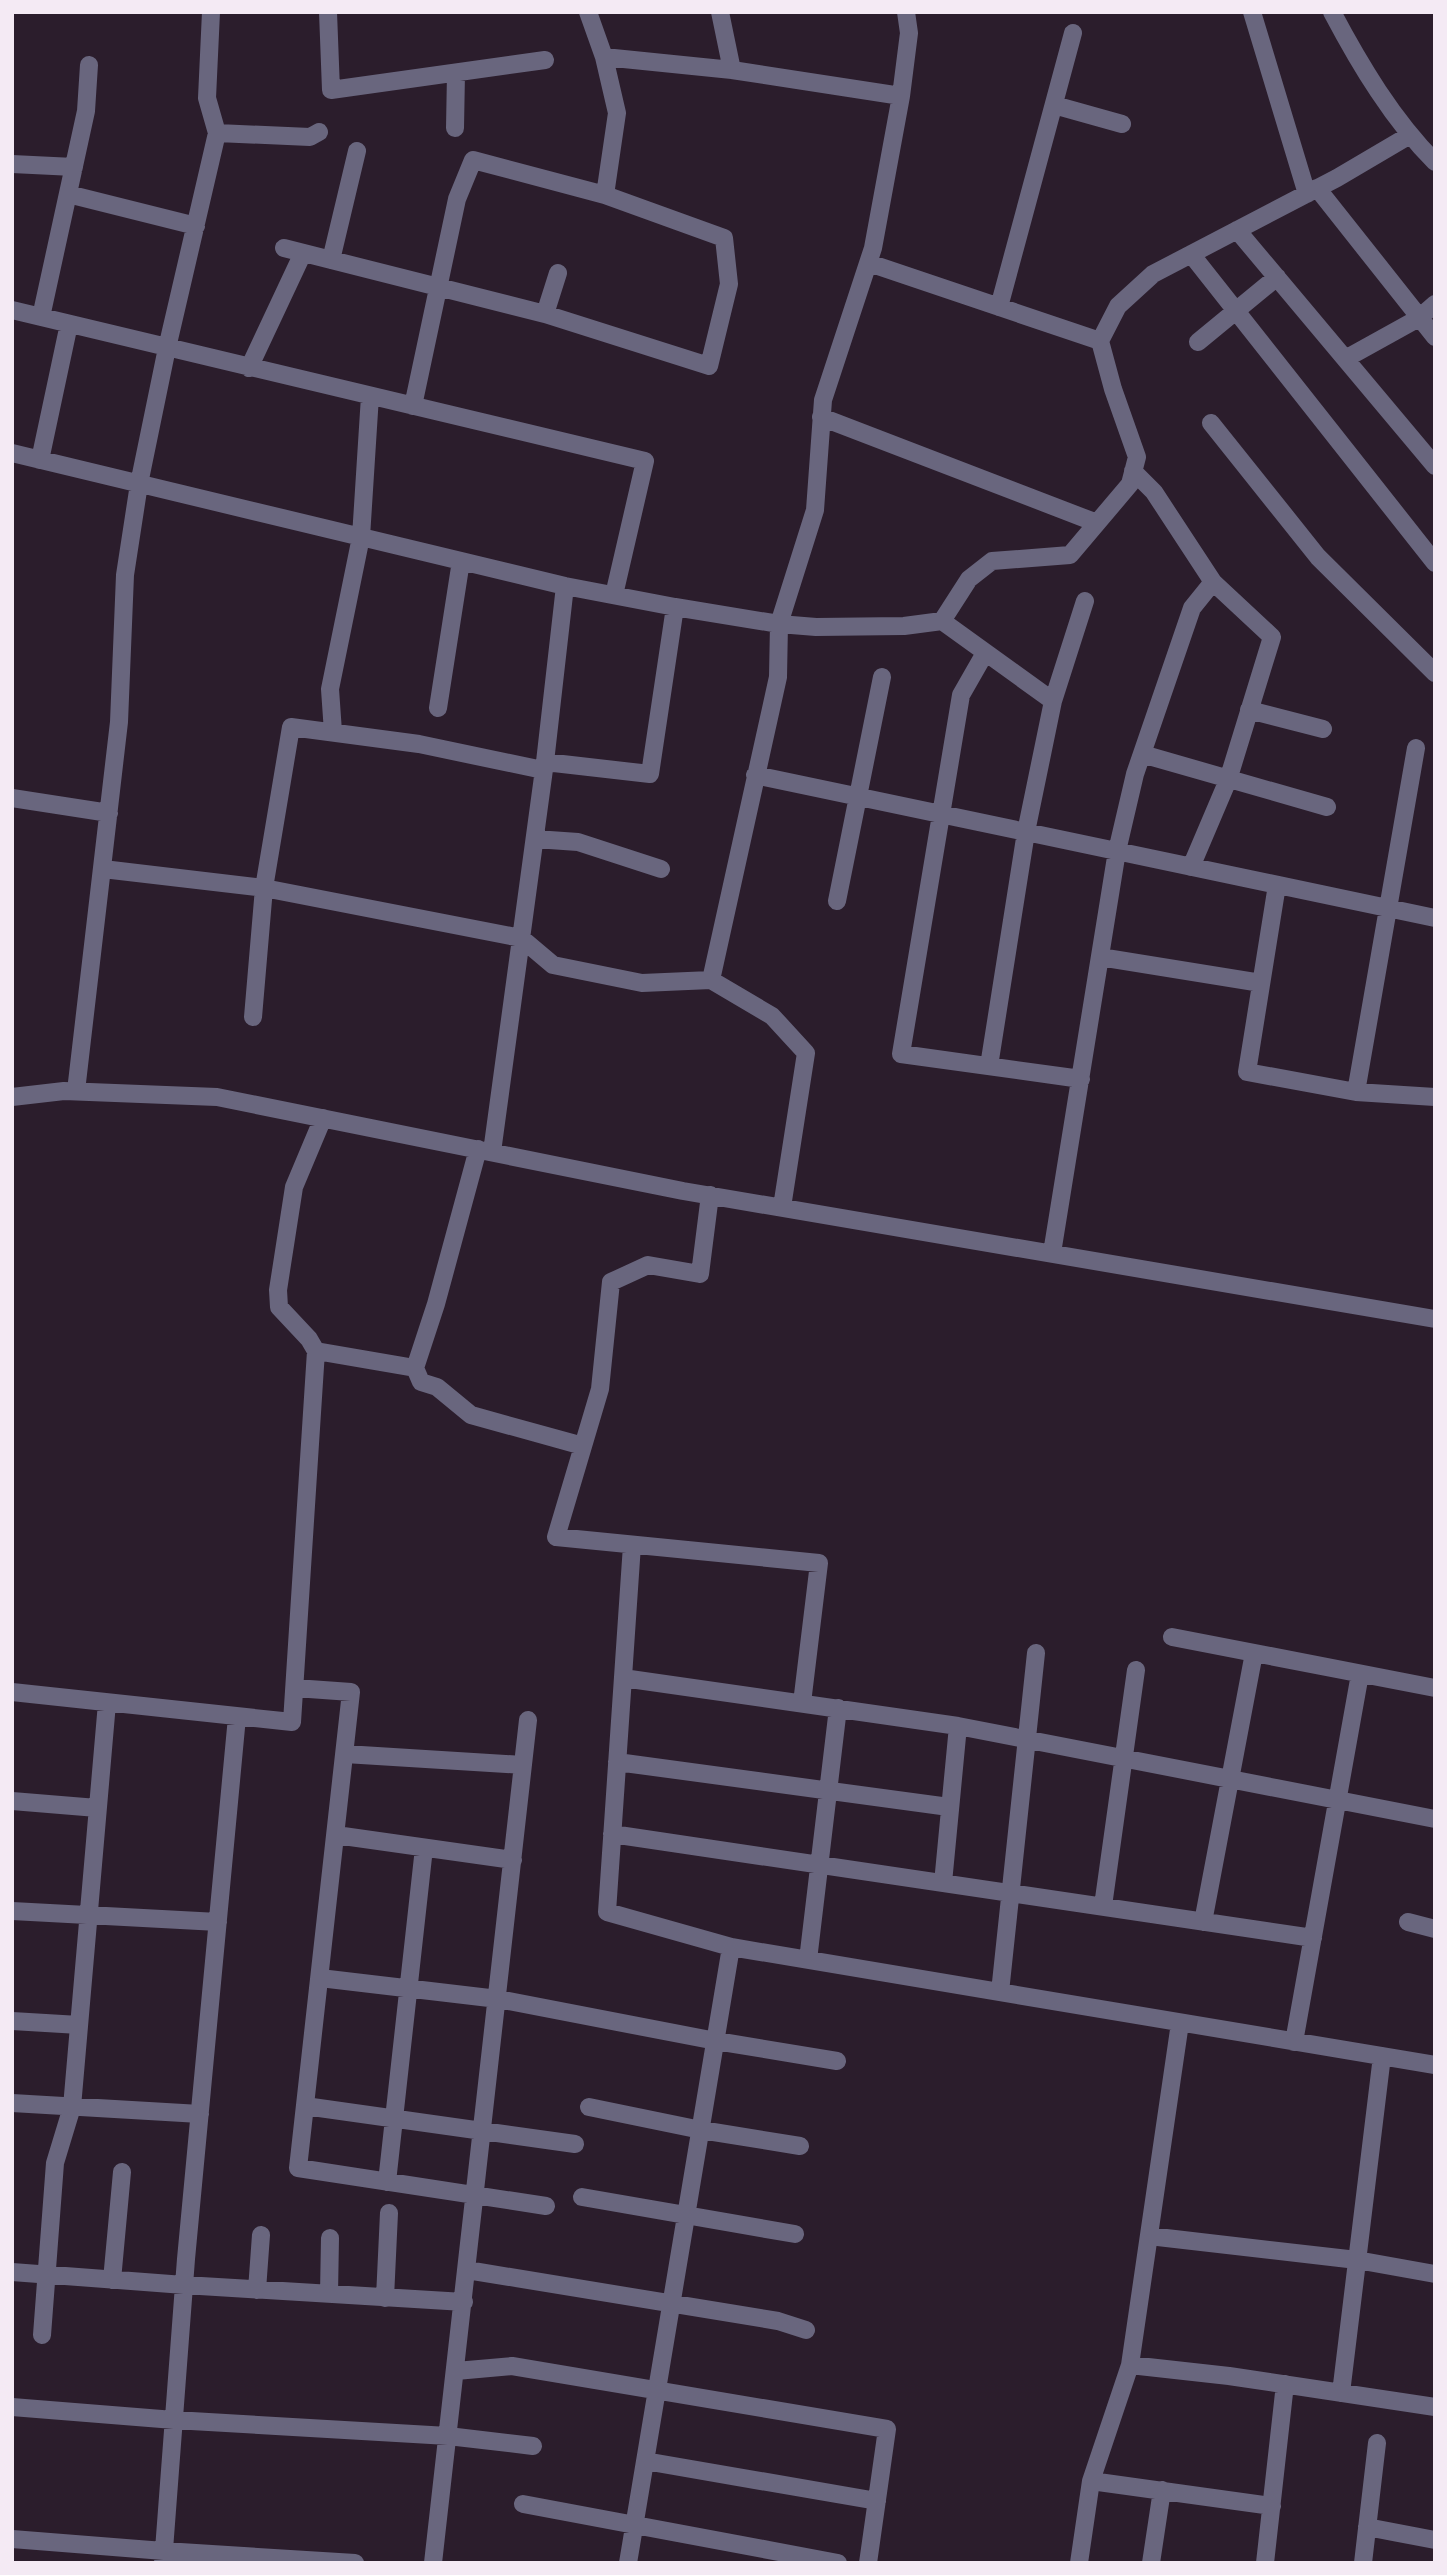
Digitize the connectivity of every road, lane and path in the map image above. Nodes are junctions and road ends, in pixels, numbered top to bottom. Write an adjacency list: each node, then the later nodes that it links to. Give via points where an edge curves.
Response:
1 (211, 12): 19 (street, via 207,98)
2 (328, 12): 13 (street, via 331,90)
3 (588, 12): 9 (street)
4 (720, 12): 12 (street)
5 (906, 12): 14 (street, via 909,33)
6 (1252, 12): 25 (street)
7 (1332, 12): 20 (street, via 1353,52)
8 (1073, 33): 15 (street)
9 (604, 57): 12 (street); 27 (street, via 617,113)
10 (545, 61): 13 (street)
11 (89, 65): 24 (street, via 86,111)
12 (732, 70): 14 (street)
13 (456, 73): 17 (street)
14 (901, 96): 34 (street)
15 (1054, 104): 16 (street); 39 (street)
16 (1122, 124)
17 (455, 128)
18 (319, 132): 19 (street, via 310,137)
19 (217, 133): 28 (street)
20 (1410, 135): 22 (street); 25 (street)
21 (357, 151): 33 (street)
22 (1435, 162)
23 (12, 164): 24 (street)
24 (74, 167): 26 (street)
25 (1312, 191): 29 (street); 44 (street)
26 (68, 194): 28 (street); 43 (street)
27 (605, 195): 37 (street, via 473,160 457,199); 42 (street, via 724,238 729,284 709,366)
28 (196, 226): 49 (street)
29 (1237, 230): 32 (street); 36 (street)
30 (284, 248): 31 (street)
31 (303, 253): 33 (street); 51 (street)
32 (1191, 254): 41 (street); 47 (street, via 1153,274 1118,306)
33 (331, 260): 37 (street)
34 (869, 263): 39 (street); 54 (street, via 822,400)
35 (558, 273): 42 (street)
36 (1277, 277): 41 (street); 50 (street)
37 (438, 287): 42 (street); 53 (street)
38 (1435, 304): 44 (street)
39 (999, 307): 47 (street)
40 (12, 310): 43 (street)
41 (1236, 311): 48 (street); 64 (street)
42 (545, 314)
43 (41, 317): 45 (street)
44 (1419, 318): 46 (street); 50 (street)
45 (69, 324): 49 (street); 57 (street)
46 (1435, 337)
47 (1100, 341): 59 (street, via 1137,457)
48 (1198, 342)
49 (167, 348): 51 (street); 60 (street)
50 (1345, 359): 58 (street)
51 (249, 368): 52 (street)
52 (370, 396): 53 (street); 62 (street)
53 (413, 407): 67 (street, via 645,461)
54 (821, 417): 61 (street); 71 (street, via 815,510)
55 (1210, 423): 73 (street, via 1318,556)
56 (12, 453): 57 (street)
57 (40, 460): 60 (street)
58 (1435, 466)
59 (1133, 471): 61 (street, via 1130,484); 65 (street, via 1154,492)
60 (138, 484): 62 (street); 88 (street, via 125,575 119,722)
61 (1097, 523): 70 (street, via 1070,555 992,561 969,579)
62 (361, 537): 63 (street); 79 (street, via 330,689)
63 (461, 561): 66 (street); 76 (street)
64 (1435, 563)
65 (1213, 582): 77 (street, via 1272,637); 81 (street, via 1192,608)
66 (565, 586): 67 (street); 82 (street)
67 (614, 595): 69 (street)
68 (1085, 601): 75 (street)
69 (675, 607): 71 (street); 82 (street, via 650,774)
70 (942, 621): 71 (street, via 904,626); 72 (street)
71 (779, 624): 83 (street, via 778,677)
72 (985, 653): 75 (street); 89 (street, via 961,695)
73 (1435, 673)
74 (882, 677): 85 (street)
75 (1053, 701): 91 (street)
76 (438, 708)
77 (1250, 710): 78 (street); 84 (street)
78 (1323, 729)
79 (333, 732): 82 (street); 97 (street, via 291,727)
80 (1416, 748): 99 (street)
81 (1142, 754): 84 (street); 92 (street)
82 (544, 766): 90 (street)
83 (755, 775): 85 (street); 103 (street)
84 (1228, 780): 87 (street); 93 (street)
85 (857, 797): 89 (street); 98 (street)
86 (12, 798): 88 (street)
87 (1327, 807)
88 (109, 813): 94 (street)
89 (940, 814): 91 (street); 106 (street, via 901,1054)
90 (536, 830): 95 (street, via 535,839 578,842); 101 (street)
91 (1026, 832): 92 (street); 106 (street)
92 (1117, 851): 93 (street); 102 (street)
93 (1191, 867): 96 (street)
94 (103, 869): 97 (street); 108 (street)
95 (661, 869)
96 (1277, 885): 99 (street); 104 (street)
97 (264, 888): 101 (street); 105 (street)
98 (837, 901)
99 (1388, 908): 100 (street); 109 (street)
100 (1435, 918)
101 (521, 938): 103 (street, via 553,964 642,982); 113 (street)
102 (1100, 957): 104 (street); 107 (street)
103 (711, 980): 115 (street, via 772,1016 806,1053)
104 (1261, 983): 109 (street, via 1247,1072)
105 (253, 1017)
106 (989, 1066): 107 (street)
107 (1081, 1079): 116 (street)
108 (76, 1091): 110 (street); 112 (street, via 217,1097)
109 (1356, 1092): 111 (street)
110 (12, 1097)
111 (1435, 1097)
112 (323, 1118): 113 (street); 118 (street, via 294,1187 278,1290 279,1307)
113 (485, 1151): 114 (street); 119 (street)
114 (710, 1195): 115 (street); 120 (street, via 700,1274 648,1265 611,1282 600,1389)
115 (782, 1207): 116 (street)
116 (1052, 1253): 117 (street)
117 (1434, 1315)
118 (316, 1351): 119 (street); 128 (street)
119 (415, 1368): 120 (street, via 421,1382 437,1387 471,1415)
120 (583, 1446): 121 (street, via 556,1537)
121 (632, 1545): 127 (street); 132 (street, via 819,1563)
122 (1172, 1637): 124 (street)
123 (1036, 1653): 137 (street)
124 (1254, 1653): 126 (street); 142 (street)
125 (1136, 1670): 139 (street)
126 (1360, 1674): 129 (street); 144 (street)
127 (623, 1678): 132 (street); 140 (street)
128 (295, 1688): 134 (street, via 292,1722); 138 (street, via 351,1692)
129 (1435, 1688)
130 (12, 1692): 131 (street)
131 (107, 1703): 134 (street); 147 (street)
132 (802, 1703): 133 (street)
133 (838, 1708): 136 (street); 143 (street)
134 (237, 1717): 159 (street)
135 (528, 1720): 141 (street)
136 (958, 1726): 137 (street); 146 (street)
137 (1027, 1739): 139 (street); 155 (street)
138 (345, 1754): 141 (street); 150 (street)
139 (1124, 1758): 142 (street); 156 (street)
140 (617, 1762): 143 (street); 149 (street)
141 (523, 1765): 152 (street)
142 (1230, 1779): 144 (street); 160 (street)
143 (828, 1790): 146 (street); 153 (street)
144 (1338, 1800): 148 (street); 163 (street)
145 (12, 1801): 147 (street)
146 (950, 1807): 154 (street)
147 (97, 1808): 158 (street)
148 (1435, 1819)
149 (612, 1834): 153 (street); 164 (street, via 607,1912)
150 (336, 1835): 151 (street); 166 (street)
151 (424, 1848): 152 (street); 167 (street)
152 (513, 1860): 169 (street)
153 (819, 1864): 154 (street); 165 (street)
154 (943, 1883): 155 (street)
155 (1011, 1893): 156 (street); 168 (street)
156 (1103, 1906): 160 (street)
157 (12, 1911): 158 (street)
158 (88, 1915): 159 (street); 172 (street)
159 (218, 1922): 182 (street)
160 (1203, 1922): 163 (street)
161 (1408, 1922): 162 (street)
162 (1435, 1928)
163 (1313, 1938): 174 (street)
164 (731, 1947): 165 (street); 173 (street)
165 (808, 1960): 168 (street)
166 (320, 1978): 167 (street); 180 (street)
167 (410, 1989): 169 (street); 183 (street)
168 (1000, 1993): 171 (street)
169 (498, 1999): 173 (street); 185 (street)
170 (12, 2021): 172 (street)
171 (1180, 2023): 174 (street); 197 (street)
172 (79, 2025): 179 (street)
173 (716, 2041): 176 (street); 184 (street)
174 (1294, 2042): 175 (street)
175 (1382, 2056): 177 (street); 199 (street)
176 (837, 2062)
177 (1435, 2065)
178 (12, 2103): 179 (street)
179 (72, 2106): 182 (street); 202 (street, via 55,2163)
180 (305, 2106): 183 (street); 189 (street, via 299,2168)
181 (589, 2107): 184 (street)
182 (200, 2114): 205 (street)
183 (394, 2119): 185 (street); 189 (street)
184 (701, 2130): 187 (street); 194 (street)
185 (483, 2131): 186 (street); 190 (street)
186 (575, 2144)
187 (800, 2146)
188 (122, 2172): 204 (street)
189 (387, 2182): 190 (street)
190 (476, 2195): 192 (street); 200 (street)
191 (582, 2197): 194 (street)
192 (546, 2206)
193 (389, 2213): 208 (street)
194 (686, 2216): 195 (street); 210 (street)
195 (795, 2234)
196 (261, 2235): 206 (street)
197 (1149, 2236): 199 (street); 213 (street)
198 (330, 2238): 207 (street)
199 (1357, 2260): 203 (street); 217 (street)
200 (467, 2270): 209 (street); 210 (street)
201 (12, 2272): 202 (street)
202 (47, 2274): 204 (street); 212 (street)
203 (1435, 2274)
204 (112, 2280): 205 (street)
205 (184, 2285): 206 (street); 220 (street)
206 (257, 2290): 207 (street)
207 (329, 2294): 208 (street)
208 (385, 2298): 209 (street)
209 (464, 2302): 214 (street)
210 (672, 2302): 211 (street); 216 (street)
211 (806, 2330)
212 (42, 2335)
213 (1130, 2365): 215 (street); 225 (street)
214 (456, 2371): 216 (street, via 512,2366); 221 (street)
215 (1285, 2384): 217 (street); 229 (street)
216 (657, 2392): 224 (street); 227 (street, via 887,2429)
217 (1341, 2393): 219 (street)
218 (12, 2407): 220 (street)
219 (1435, 2407)
220 (174, 2420): 221 (street); 234 (street)
221 (448, 2436): 223 (street); 236 (street)
222 (1377, 2443): 231 (street)
223 (533, 2446)
224 (645, 2461): 227 (street); 230 (street)
225 (1091, 2481): 226 (street); 240 (street)
226 (1162, 2490): 229 (street); 241 (street)
227 (877, 2501): 239 (street)
228 (523, 2504): 230 (street)
229 (1272, 2505): 242 (street)
230 (634, 2526): 237 (street); 238 (street)
231 (1367, 2527): 233 (street); 243 (street)
232 (12, 2539): 234 (street)
233 (1435, 2540)
234 (164, 2557): 235 (street)
235 (355, 2563)
236 (433, 2563)
237 (628, 2563)
238 (838, 2563)
239 (868, 2563)
240 (1079, 2563)
241 (1152, 2563)
242 (1265, 2563)
243 (1363, 2563)

